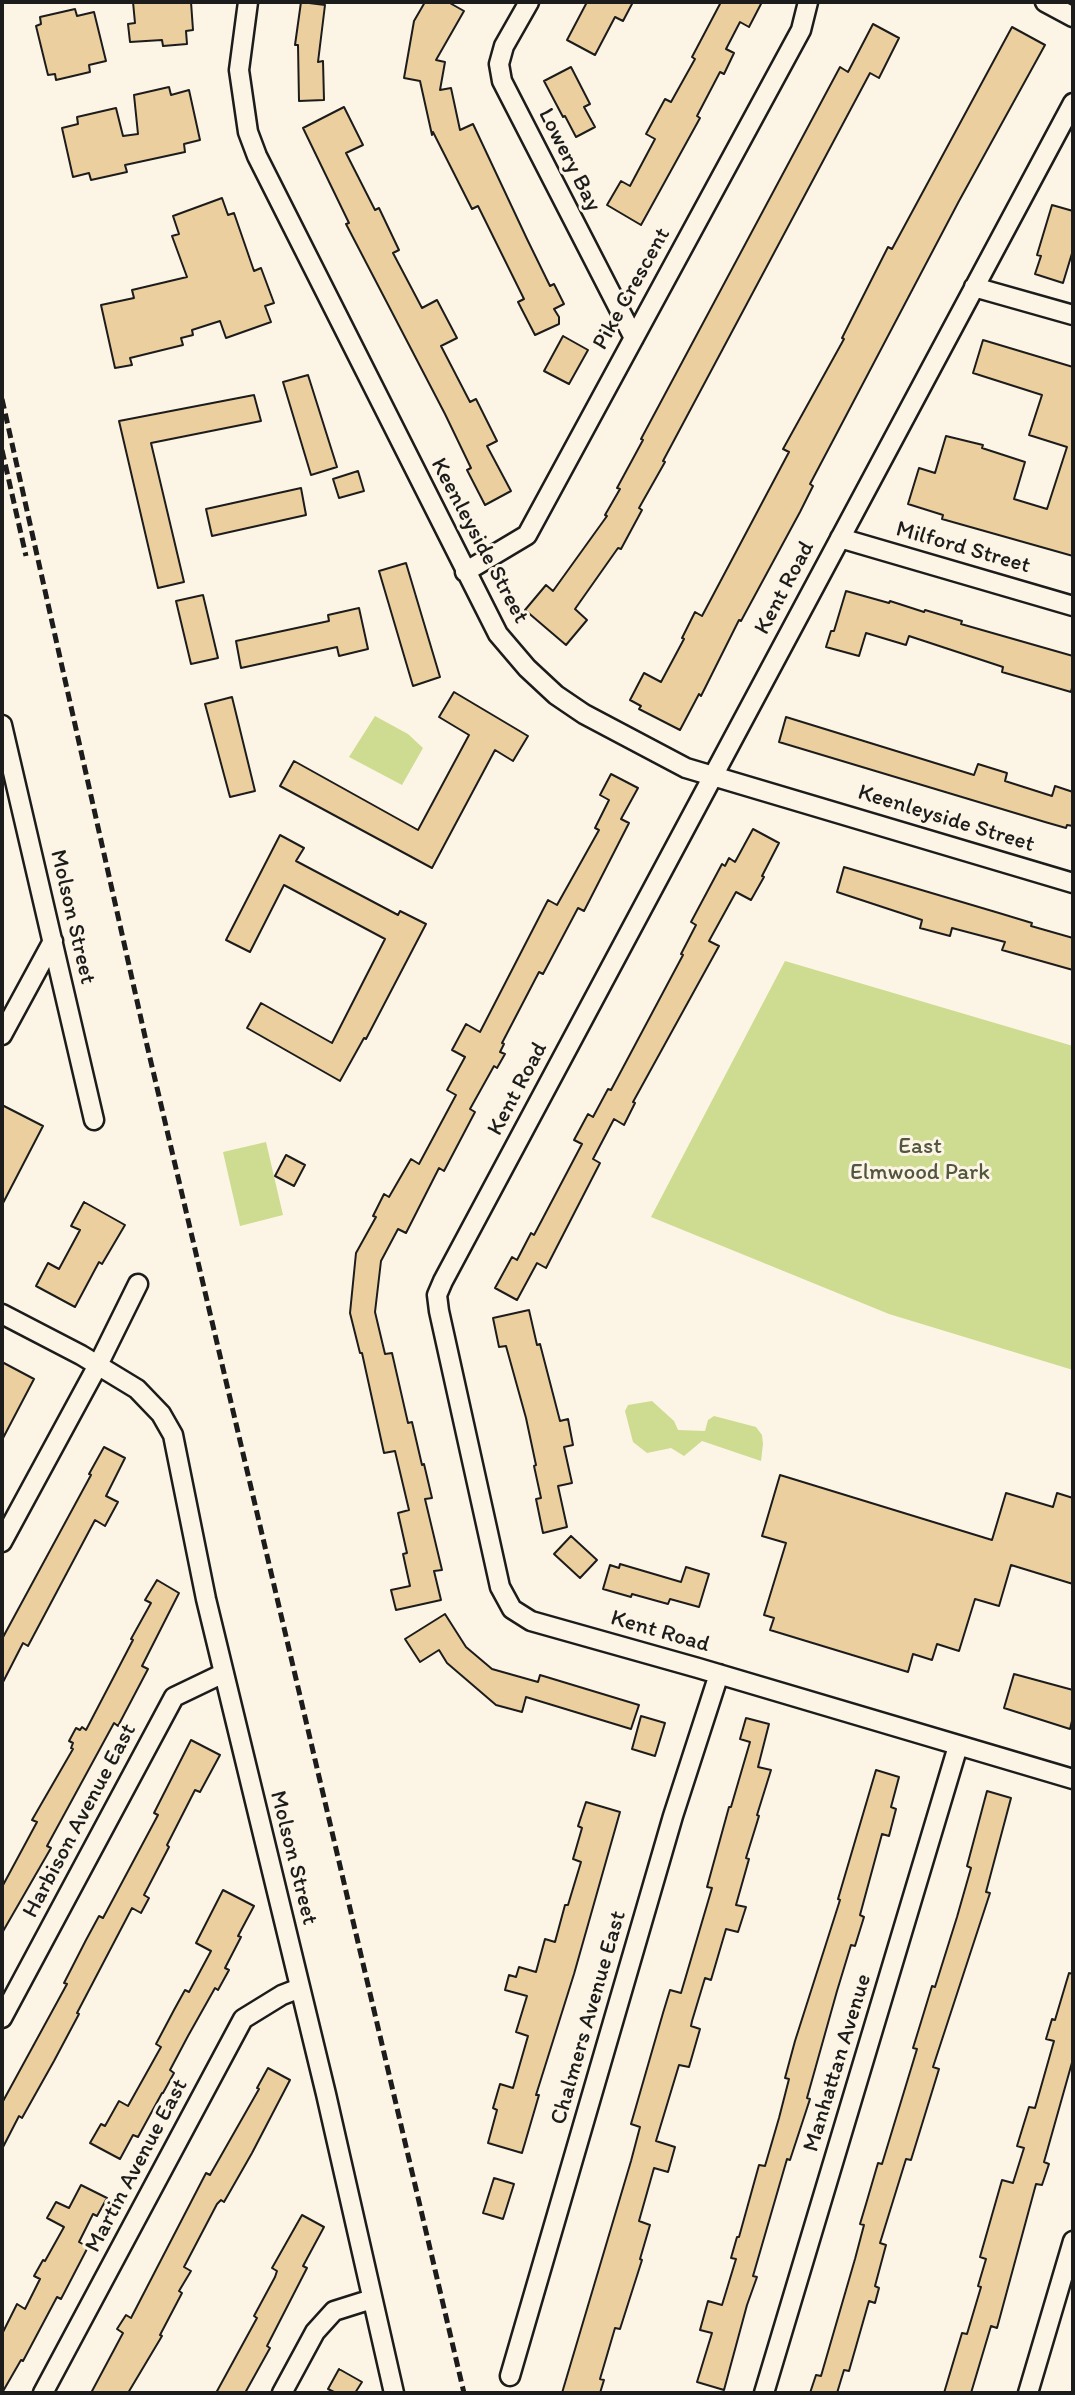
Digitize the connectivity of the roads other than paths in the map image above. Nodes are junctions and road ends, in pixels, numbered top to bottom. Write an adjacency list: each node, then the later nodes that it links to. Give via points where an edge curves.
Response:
1 (248, 2): 11 (street, Keenleyside Street, via 239,70 252,143)
2 (529, 2): 9 (street, Lowery Bay, via 504,47 499,64 502,81)
3 (808, 2): 9 (street, Pike Crescent, via 801,30)
4 (1045, 2): 5 (street)
5 (1073, 17)
6 (1073, 103): 7 (street, Kent Road)
7 (974, 287): 8 (street); 10 (street, Kent Road)
8 (1073, 315)
9 (634, 338): 11 (street, Pike Crescent, via 527,535)
10 (840, 538): 12 (street, Milford Street); 14 (street, Kent Road)
11 (465, 572): 14 (street, Keenleyside Street, via 498,634 556,695 633,740)
12 (1073, 606)
13 (2, 725): 16 (street, Molson Street)
14 (712, 777): 15 (street, Keenleyside Street); 24 (street, Kent Road, via 437,1296 500,1587 512,1609 531,1621)
15 (1073, 883)
16 (53, 941): 17 (street); 18 (street, Molson Street)
17 (2, 1035)
18 (94, 1120)
19 (138, 1284): 21 (street)
20 (2, 1314): 21 (street, Molson Street)
21 (98, 1365): 22 (street); 23 (street, Molson Street, via 137,1389 162,1414 173,1435)
22 (2, 1542)
23 (224, 1673): 27 (street, Molson Street); 28 (street, Harbison Avenue East, via 174,1697)
24 (719, 1674): 25 (street, Kent Road); 31 (street, Chalmers Avenue East, via 673,1816)
25 (958, 1746): 26 (street, Kent Road); 35 (street, Manhattan Avenue)
26 (1073, 1779)
27 (300, 1988): 30 (street, Molson Street); 32 (street, Martin Avenue East, via 243,2019)
28 (2, 2018)
29 (1073, 2241): 36 (street)
30 (372, 2299): 33 (street, via 334,2311 316,2332); 34 (street, Molson Street)
31 (510, 2376)
32 (43, 2393)
33 (282, 2393)
34 (394, 2393)
35 (764, 2393)
36 (1028, 2393)

